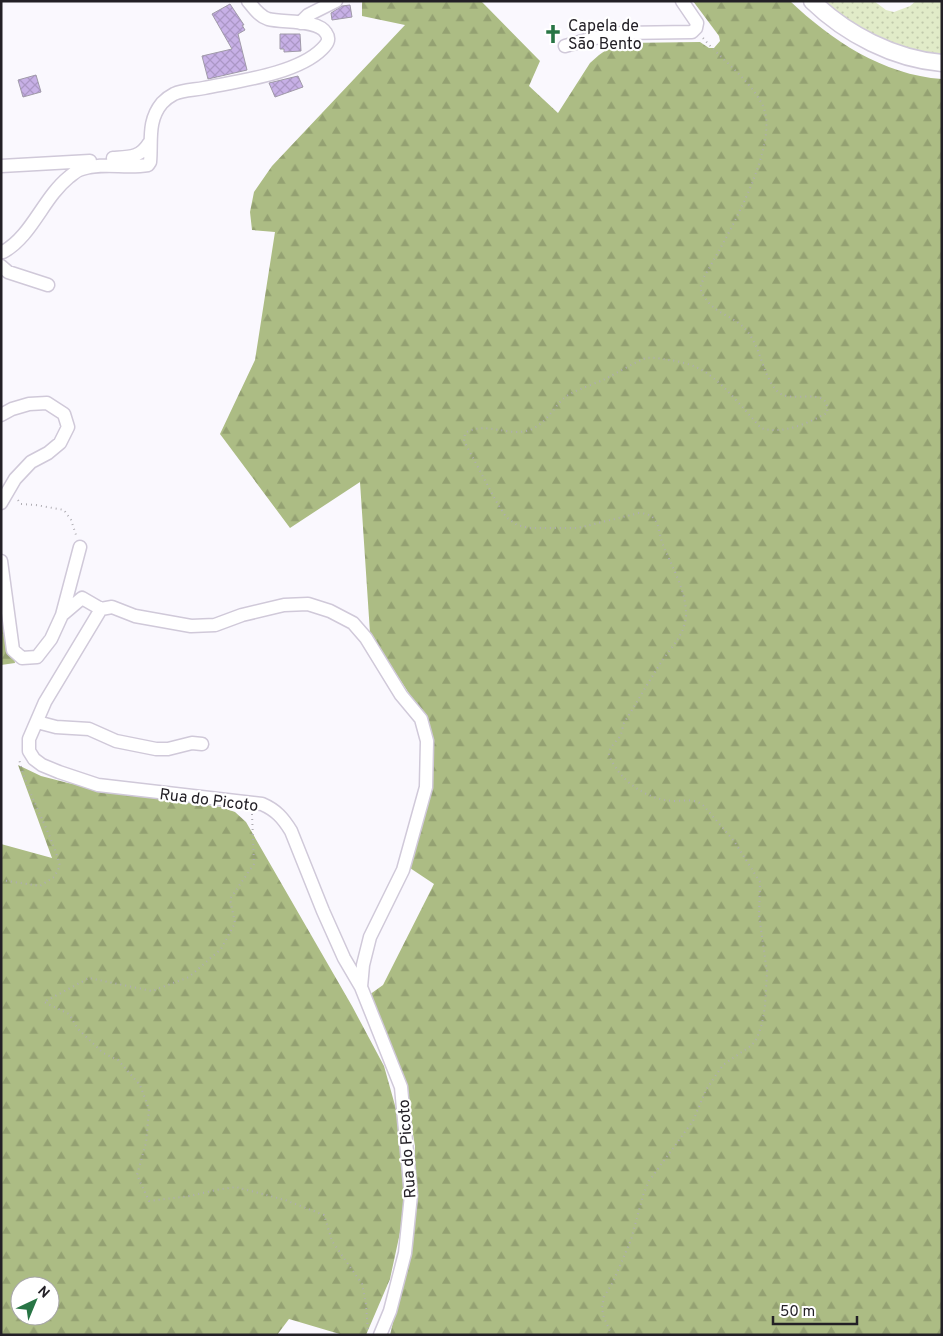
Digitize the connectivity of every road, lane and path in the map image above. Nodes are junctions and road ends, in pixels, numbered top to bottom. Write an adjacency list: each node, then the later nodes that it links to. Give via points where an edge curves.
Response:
1 (248, 1): 5 (street, via 269,19)
2 (336, 1): 5 (street, via 308,15)
3 (682, 1): 6 (street, via 694,17)
4 (812, 1): 8 (main road, via 838,22 879,46)
5 (300, 23): 9 (street, via 326,33 327,44 318,53 292,67 173,94 155,114)
6 (696, 28): 7 (street, via 692,32 621,33); 30 (path, via 756,95 766,120 758,166 737,218 700,288 705,300 746,330 779,393 798,398 819,397 828,407 827,413 783,430 761,428 700,368 646,358 571,393 544,423 529,431 472,429 465,433 464,441 506,517 517,524 529,528 578,528 639,513 649,513 655,518 685,606 684,627 609,753 622,776 648,795 662,800 689,799 703,805 734,841 760,882 759,915 767,972 762,1024 752,1045 716,1074 693,1121 649,1181 631,1240 604,1297 604,1318)
7 (564, 46)
8 (942, 63)
9 (149, 143): 10 (street, via 145,150 131,157); 11 (street, via 148,165 80,169 61,184 22,237)
10 (1, 166)
11 (2, 255)
12 (1, 266): 13 (street, via 8,272)
13 (48, 284)
14 (1, 415): 15 (street, via 29,404 47,403 64,414 68,427 60,443 48,454 31,462)
15 (12, 484): 16 (street); 17 (path, via 21,504 64,510)
16 (1, 503)
17 (75, 532)
18 (80, 547): 21 (street)
19 (1, 561): 21 (street, via 13,650 22,658 37,657 51,640)
20 (101, 609): 21 (street, via 82,598); 22 (street, via 45,702); 27 (street, via 112,607 134,616 191,626 215,626 276,607 308,604 330,611 353,623 366,638 401,695 422,719 427,741 426,787 403,870 370,937 362,965)
21 (62, 615)
22 (37, 722): 23 (street); 24 (street, via 89,729 116,741 156,749)
23 (29, 739): 25 (street, Rua do Picoto, via 29,751 34,759 98,785); 26 (path, via 17,753 60,866 54,877 40,886)
24 (202, 744)
25 (251, 802): 27 (street, Rua do Picoto, via 278,812 291,831 344,958); 28 (path, via 254,864 230,899 235,923 221,949 189,977 152,991 89,978 44,1002 69,1014 78,1029 103,1053 118,1060 140,1086 149,1109 146,1142 137,1174 149,1201 236,1187 324,1215 332,1242 362,1284)
26 (1, 880)
27 (361, 987): 29 (street, Rua do Picoto, via 401,1087 411,1195 405,1253 390,1311)
28 (369, 1335)
29 (380, 1335)
30 (612, 1335)

